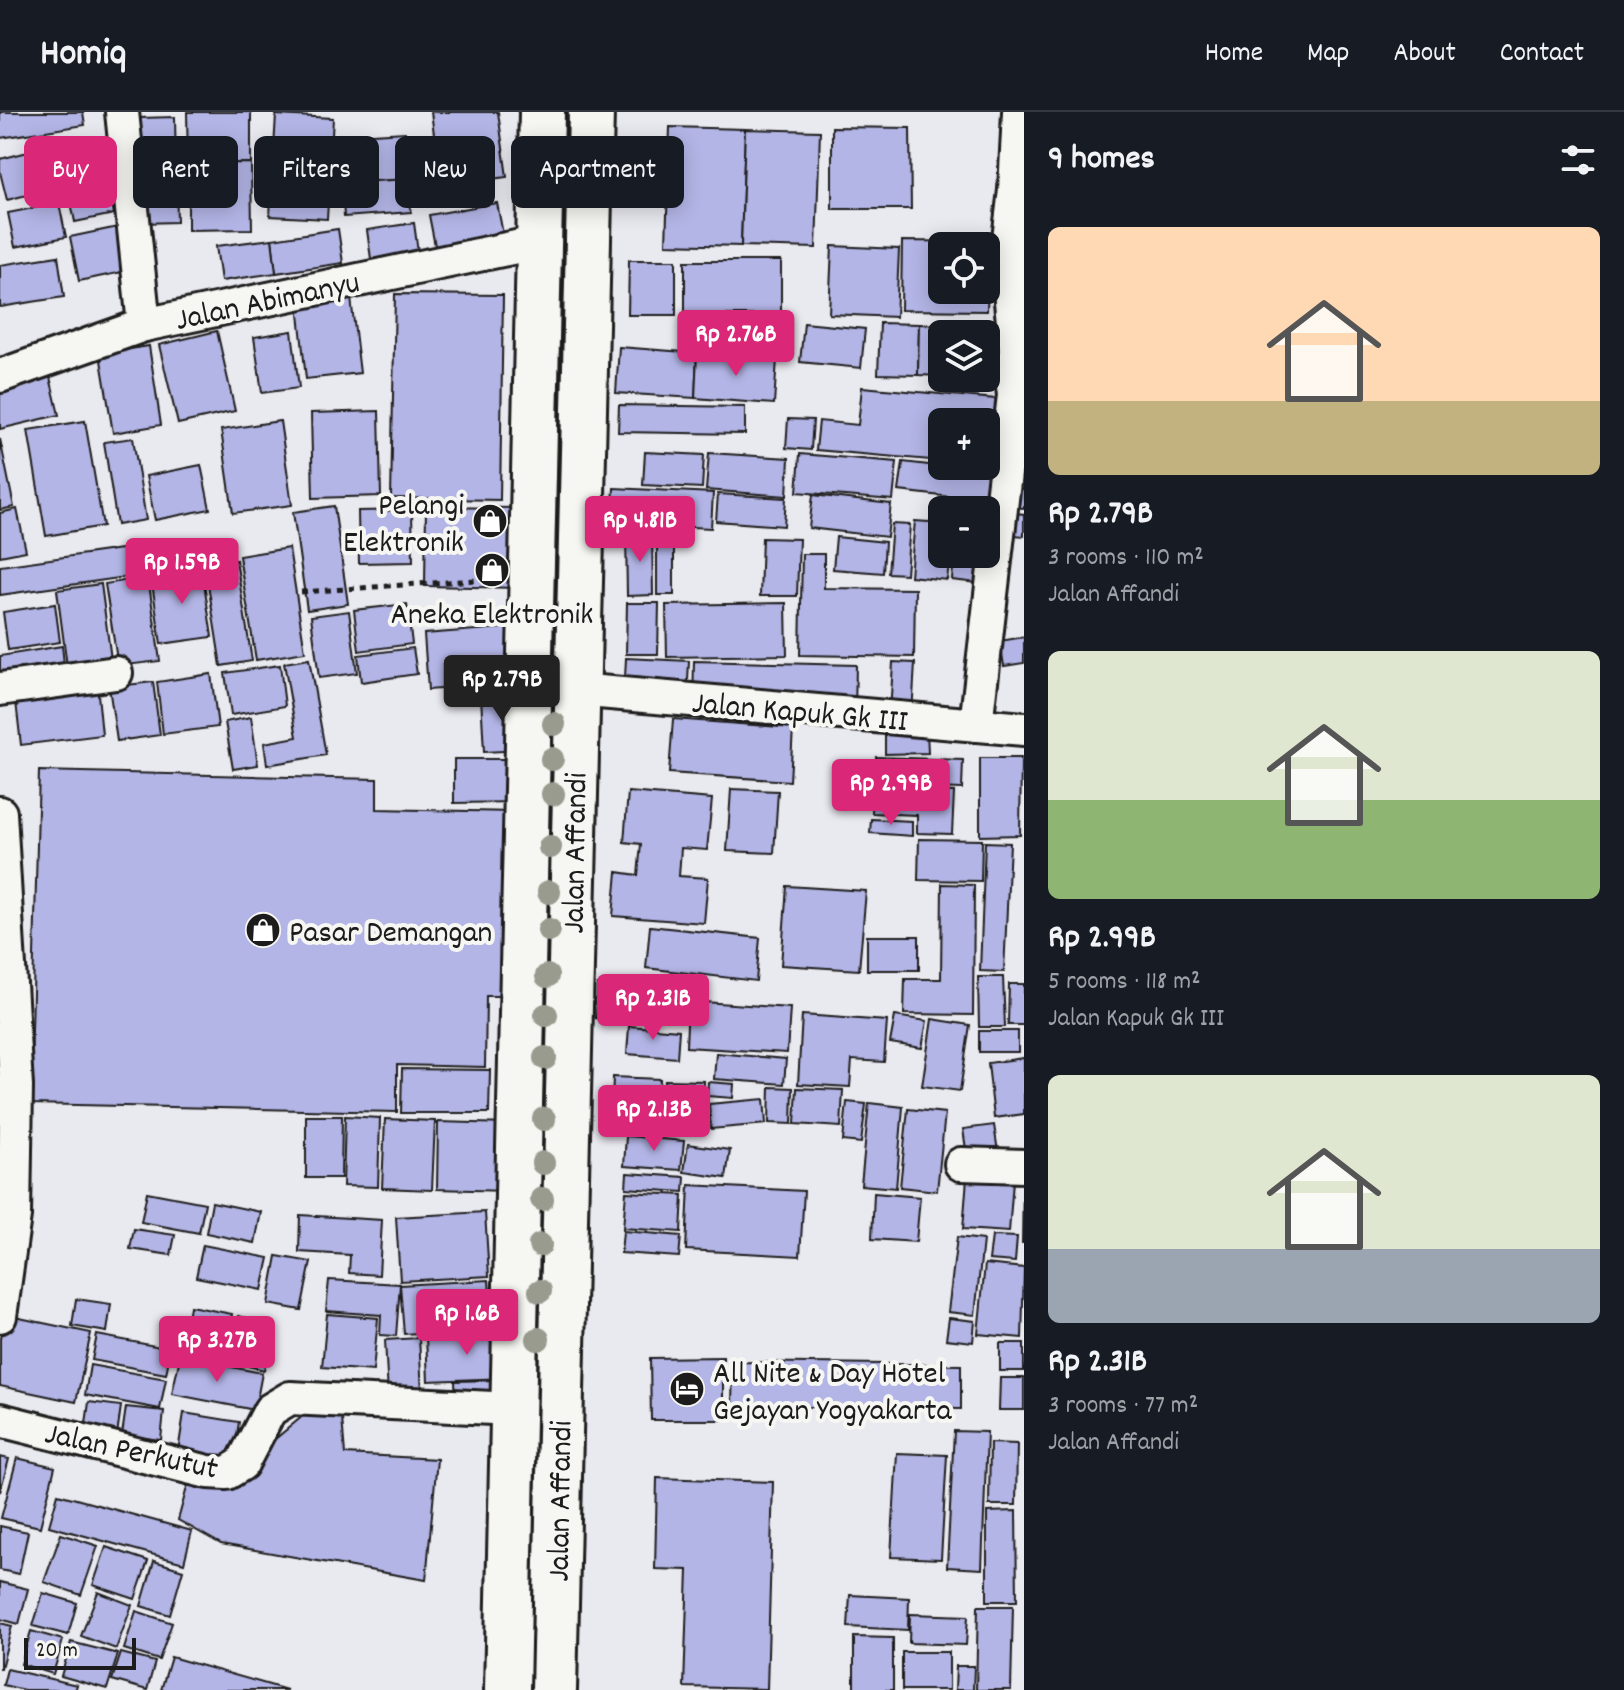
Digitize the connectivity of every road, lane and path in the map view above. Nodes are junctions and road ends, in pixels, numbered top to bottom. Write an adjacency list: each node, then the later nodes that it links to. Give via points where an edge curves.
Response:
1 (122, 112): 6 (street)
2 (542, 112): 5 (main road, Jalan Affandi)
3 (591, 112): 14 (main road, Jalan Affandi)
4 (1019, 112): 7 (street, via 1009,239 1010,291)
5 (540, 242): 6 (street, Jalan Abimanyu); 9 (main road, Jalan Affandi)
6 (144, 325): 8 (street, Jalan Abimanyu)
7 (1020, 350): 15 (street, via 1010,368 1014,395)
8 (0, 376)
9 (532, 576): 10 (path); 12 (main road, Jalan Affandi)
10 (301, 592)
11 (116, 673): 13 (street)
12 (529, 686): 14 (main road); 22 (main road, Jalan Affandi)
13 (0, 689)
14 (576, 690): 15 (street, Jalan Kapuk Gk III); 23 (main road, Jalan Affandi)
15 (976, 725): 16 (street, Jalan Kapuk Gk III)
16 (1024, 729)
17 (0, 813): 18 (street)
18 (3, 895): 21 (street, via 16,1086 14,1216)
19 (961, 1164): 20 (street)
20 (1024, 1166)
21 (0, 1316)
22 (513, 1409): 23 (main road); 24 (street, Jalan Perkutut, via 290,1398 270,1410 242,1464 227,1473); 25 (main road, Jalan Affandi)
23 (560, 1410): 26 (main road, Jalan Affandi)
24 (0, 1420)
25 (507, 1690)
26 (554, 1690)

